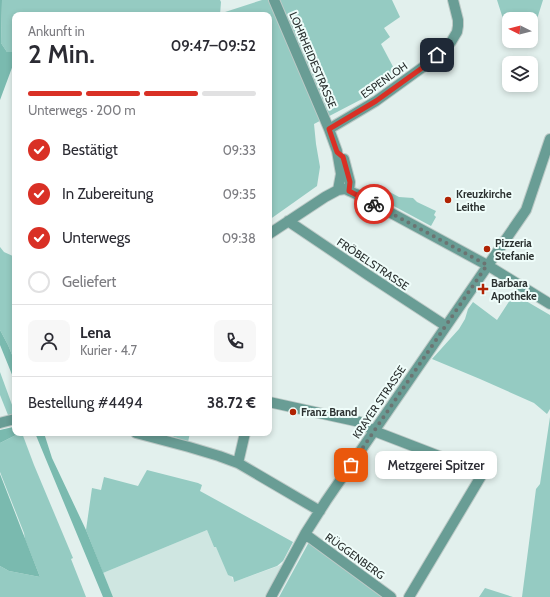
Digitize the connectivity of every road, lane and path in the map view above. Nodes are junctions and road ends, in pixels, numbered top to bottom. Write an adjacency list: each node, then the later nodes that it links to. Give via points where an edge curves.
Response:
1 (274, 0): 3 (street, LOHRHEIDESTRASSE)
2 (453, 0): 3 (street, ESPENLOH, via 458,26 451,42 422,68 376,101)
3 (329, 129): 5 (street, LOHRHEIDESTRASSE)
4 (550, 139): 10 (street, KRAYER STRASSE, via 526,210)
5 (337, 152): 6 (street, LOHRHEIDESTRASSE, via 341,174); 7 (street, LOHRHEIDESTRASSE, via 343,157 348,173)
6 (338, 190): 7 (street); 8 (street)
7 (349, 191): 10 (street)
8 (288, 221): 9 (street); 12 (street, FRÖBELSTRASSE)
9 (272, 232)
10 (487, 265): 11 (street); 12 (street, KRAYER STRASSE)
11 (550, 304)
12 (446, 326): 16 (street, KRAYER STRASSE)
13 (272, 403): 16 (street, via 360,422)
14 (12, 420): 15 (street)
15 (0, 423)
16 (374, 431): 20 (street, KRAYER STRASSE); 24 (street, via 483,473)
17 (147, 436): 19 (street)
18 (244, 436): 19 (street)
19 (238, 463): 20 (street)
20 (320, 511): 21 (street, KRAYER STRASSE)
21 (305, 534): 22 (street, KRAYER STRASSE); 23 (street, RÜGGENBERG)
22 (271, 597)
23 (391, 597)
24 (409, 597)

